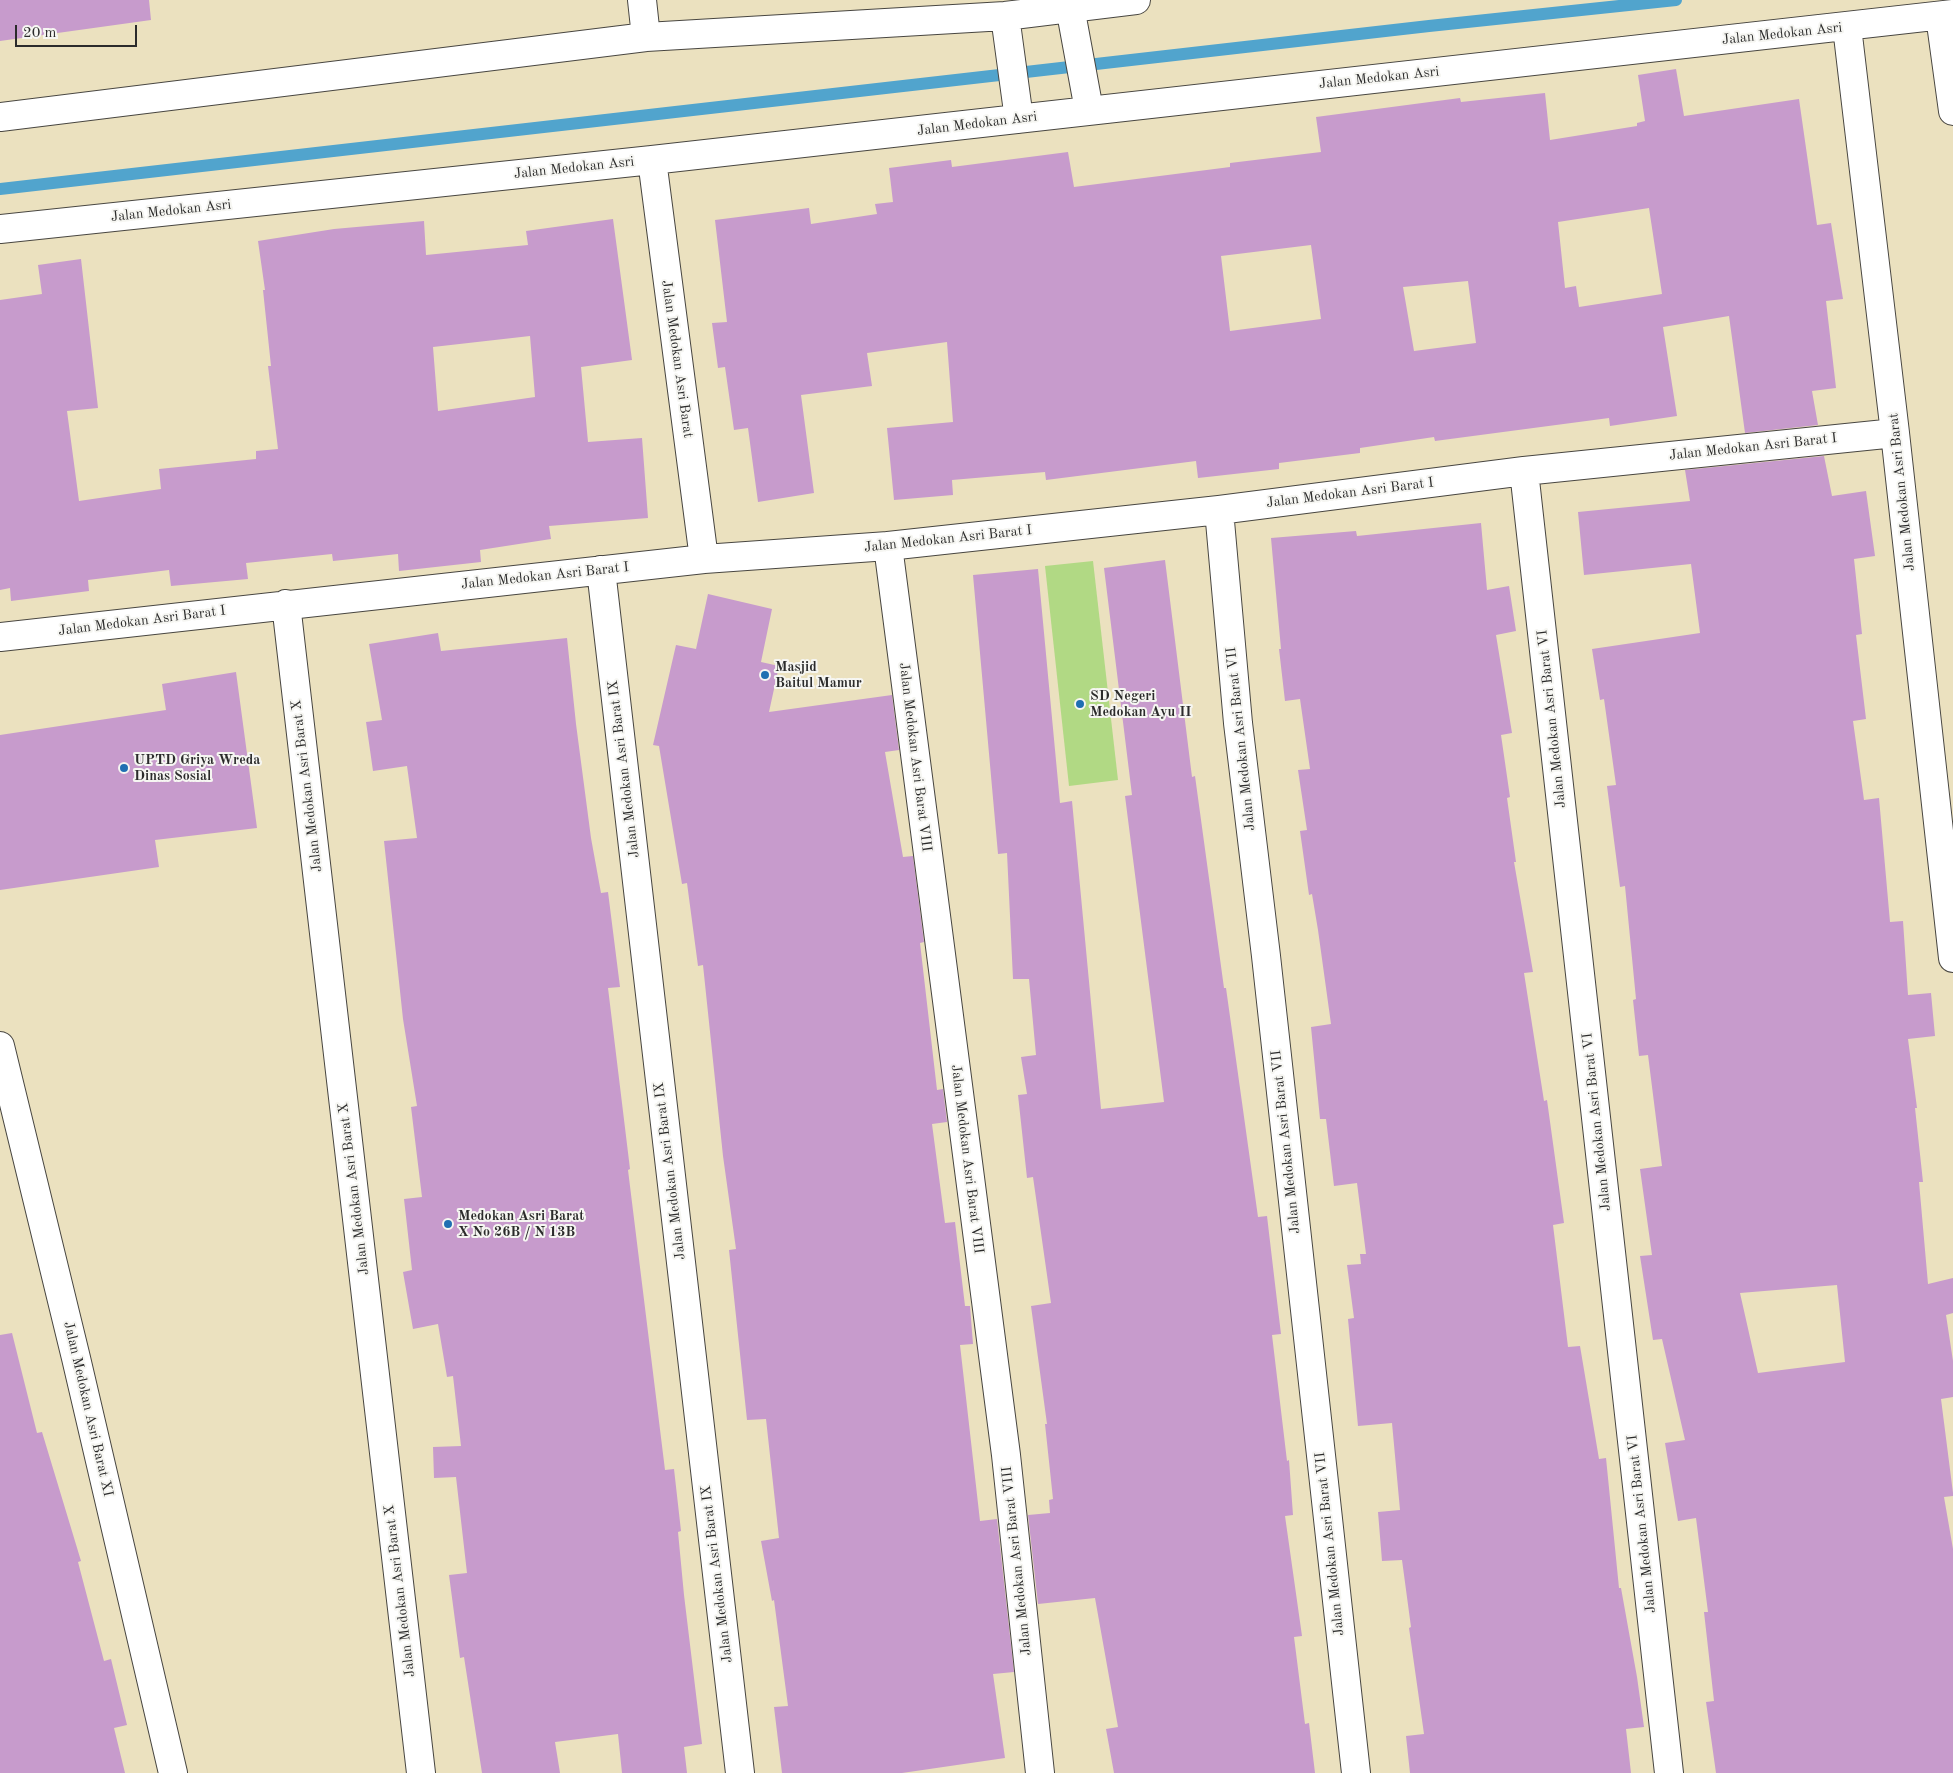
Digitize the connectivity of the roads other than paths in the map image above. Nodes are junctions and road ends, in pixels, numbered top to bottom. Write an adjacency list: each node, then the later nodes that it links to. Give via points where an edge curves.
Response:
1 (642, 0): 7 (street)
2 (1136, 0): 5 (street)
3 (1947, 15): 6 (street, Jalan Medokan Asri); 10 (street)
4 (1005, 16): 5 (street); 7 (street); 9 (street)
5 (1072, 19): 8 (street)
6 (1847, 27): 8 (street, Jalan Medokan Asri); 14 (street, Jalan Medokan Asri Barat)
7 (646, 37): 11 (street)
8 (1087, 101): 9 (street, Jalan Medokan Asri)
9 (1018, 111): 12 (street, Jalan Medokan Asri)
10 (1953, 111)
11 (0, 117)
12 (652, 160): 13 (street, Jalan Medokan Asri); 18 (street, Jalan Medokan Asri Barat)
13 (0, 229)
14 (1895, 433): 15 (street, Jalan Medokan Asri Barat I); 22 (street, Jalan Medokan Asri Barat)
15 (1524, 471): 16 (street, Jalan Medokan Asri Barat I); 29 (street, Jalan Medokan Asri Barat VI)
16 (1219, 510): 17 (street, Jalan Medokan Asri Barat I); 28 (street, Jalan Medokan Asri Barat VII, via 1238,723)
17 (888, 546): 18 (street, Jalan Medokan Asri Barat I); 27 (street, Jalan Medokan Asri Barat VIII, via 1006,1455)
18 (704, 559): 19 (street, Jalan Medokan Asri Barat I)
19 (601, 570): 20 (street, Jalan Medokan Asri Barat I); 26 (street, Jalan Medokan Asri Barat IX)
20 (286, 604): 21 (street, Jalan Medokan Asri Barat I); 25 (street, Jalan Medokan Asri Barat X)
21 (0, 637)
22 (1953, 958)
23 (0, 1046): 24 (street, Jalan Medokan Asri Barat XI)
24 (172, 1773)
25 (421, 1773)
26 (740, 1773)
27 (1040, 1773)
28 (1356, 1773)
29 (1670, 1773)

